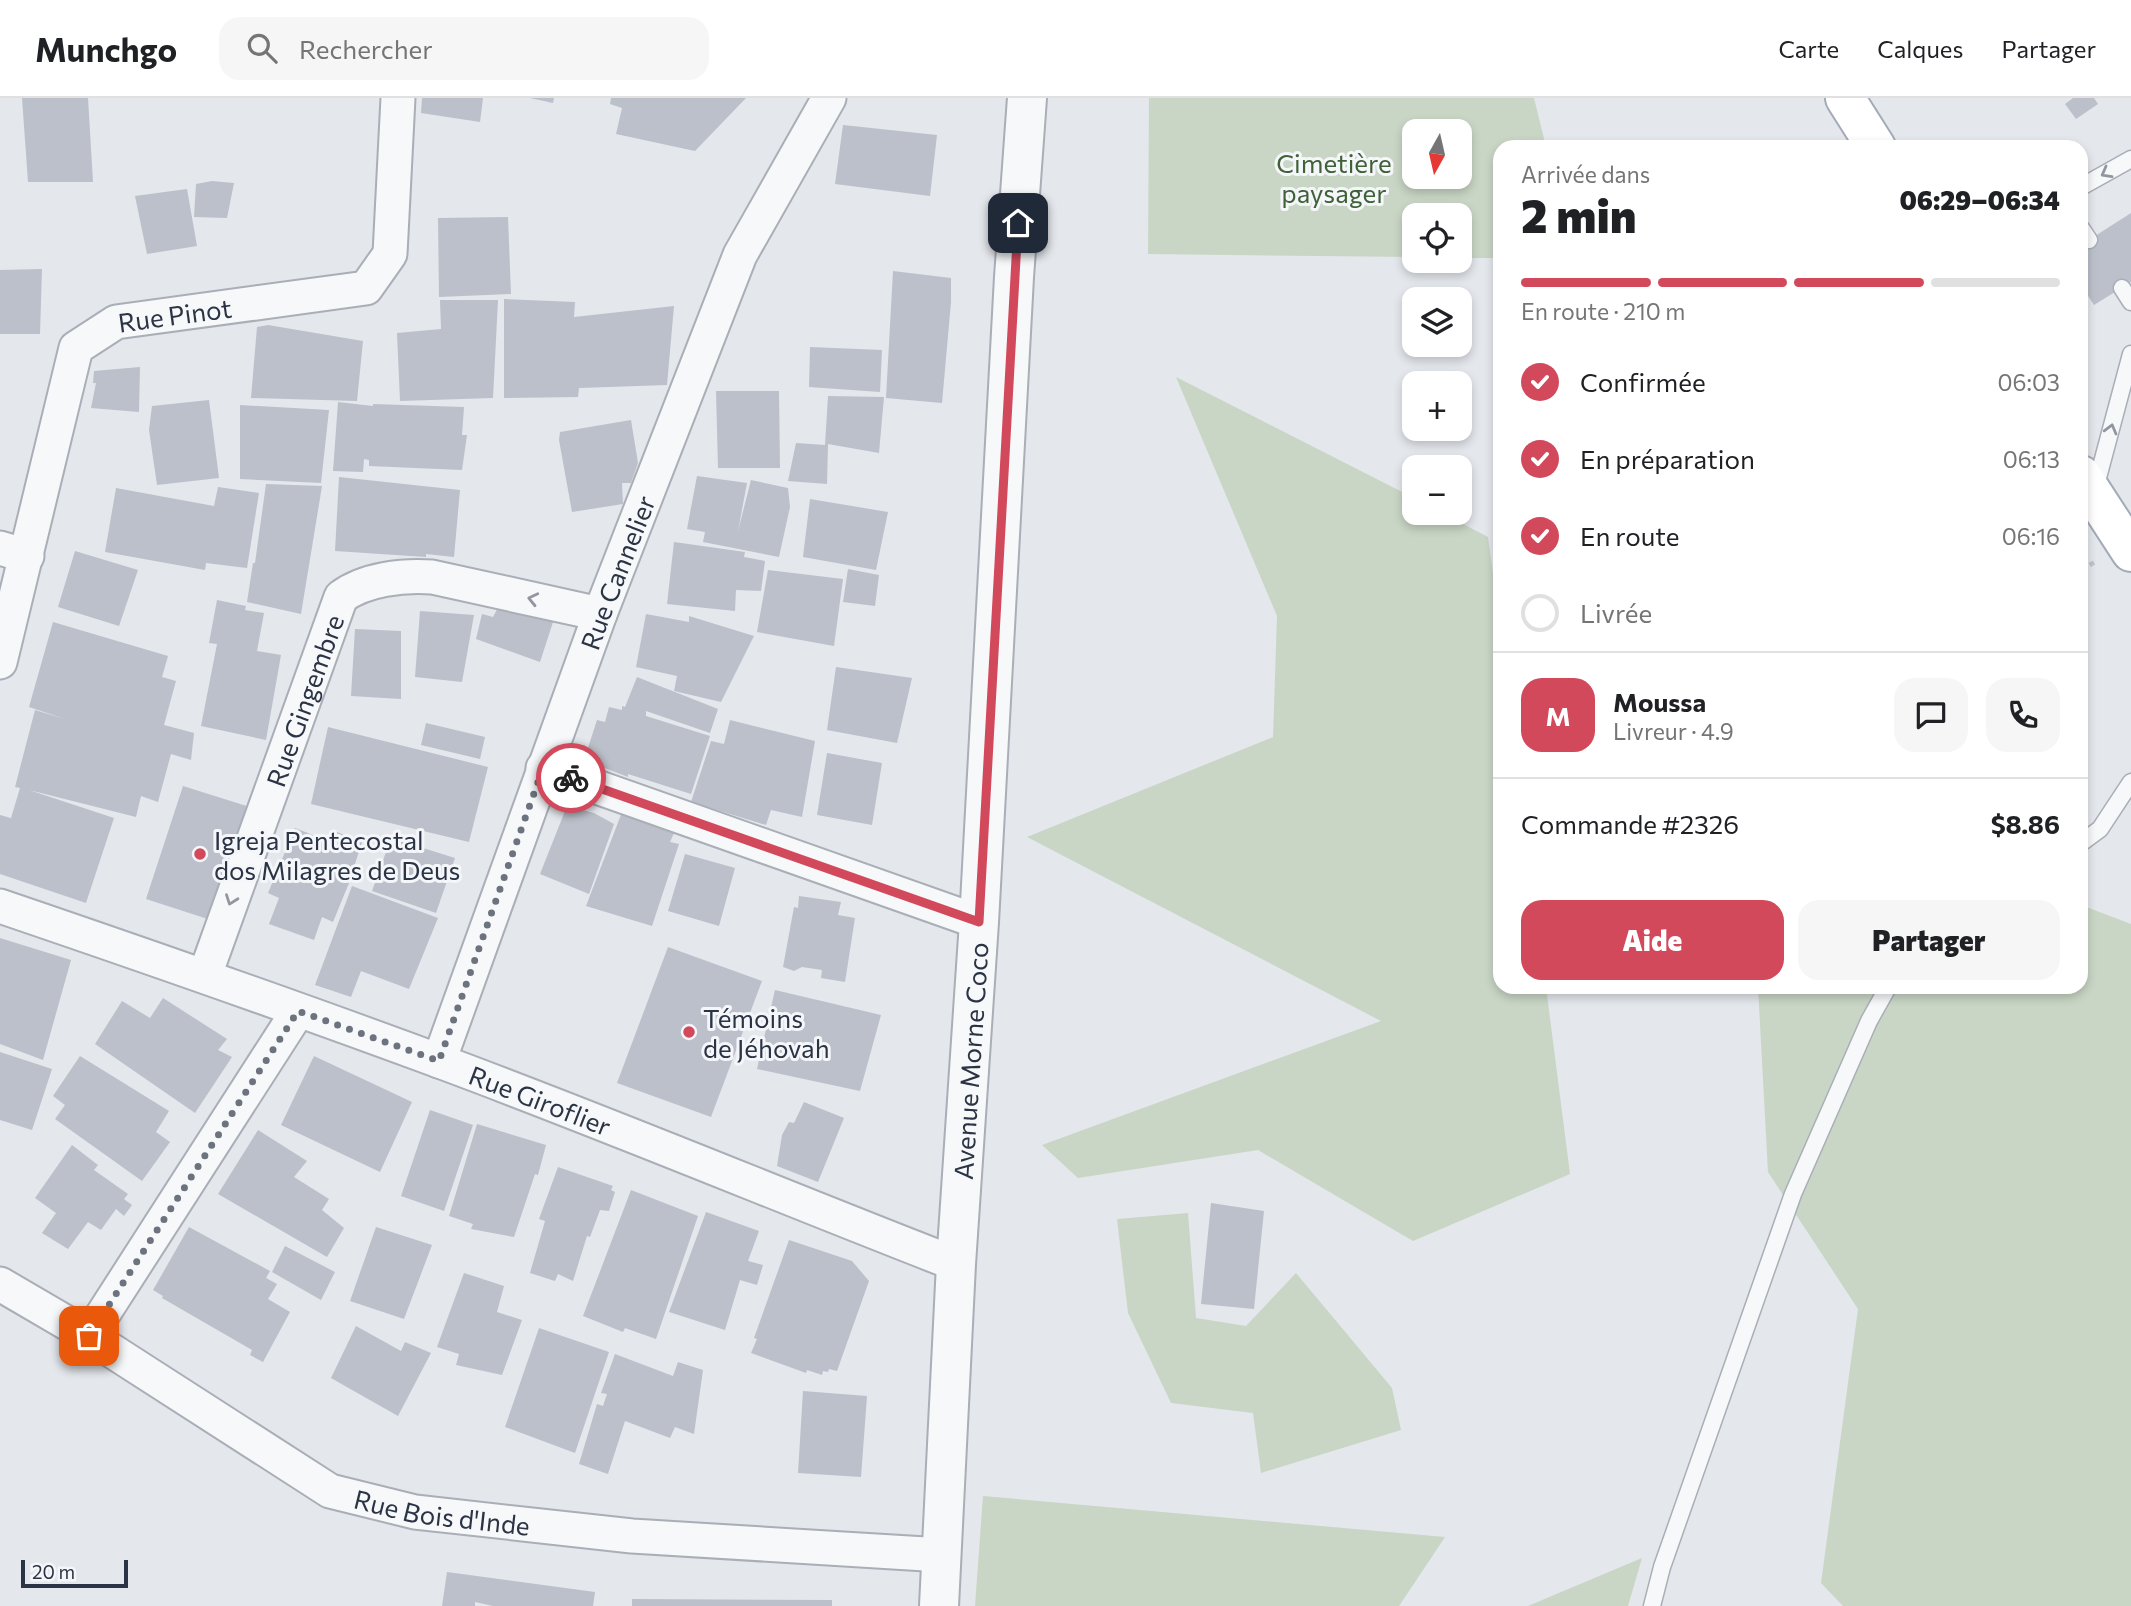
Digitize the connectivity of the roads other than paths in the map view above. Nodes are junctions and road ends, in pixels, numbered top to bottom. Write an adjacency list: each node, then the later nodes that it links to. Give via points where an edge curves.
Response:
1 (398, 98): 13 (street, Rue Pinot, via 390,254 366,288 116,322 76,348)
2 (828, 98): 15 (street, Rue Cannelier, via 740,255)
3 (1027, 98): 21 (street, Avenue Morne Coco)
4 (1845, 98): 5 (main road)
5 (1872, 140)
6 (2131, 159): 7 (lane, one-way to 7)
7 (2088, 183)
8 (2122, 288): 9 (lane)
9 (2131, 302)
10 (2131, 354): 11 (lane, one-way to 10)
11 (2088, 482)
12 (2088, 487): 14 (main road)
13 (14, 552): 16 (street, Rue Pinot)
14 (2131, 552)
15 (600, 614): 17 (street, Rue Cannelier); 22 (street, Rue Gingembre, one-way to 22, via 432,577 411,576 353,588 341,597)
16 (0, 662)
17 (543, 768): 21 (street); 25 (street, Rue Cannelier)
18 (2131, 782): 19 (lane, via 2100,829)
19 (2088, 838)
20 (0, 906): 22 (street, Rue Giroflier)
21 (979, 922): 26 (street, Avenue Morne Coco)
22 (205, 975): 24 (street, Rue Giroflier)
23 (1884, 994): 31 (lane, via 1793,1194)
24 (298, 1011): 25 (street, Rue Giroflier); 28 (street)
25 (439, 1061): 26 (street, Rue Giroflier)
26 (956, 1264): 29 (street, Avenue Morne Coco)
27 (0, 1284): 28 (street, Rue Bois d'Inde)
28 (89, 1336): 29 (street, Rue Bois d'Inde, via 330,1491 415,1513 632,1536)
29 (942, 1555): 30 (street, Avenue Morne Coco)
30 (939, 1606)
31 (1652, 1606)

